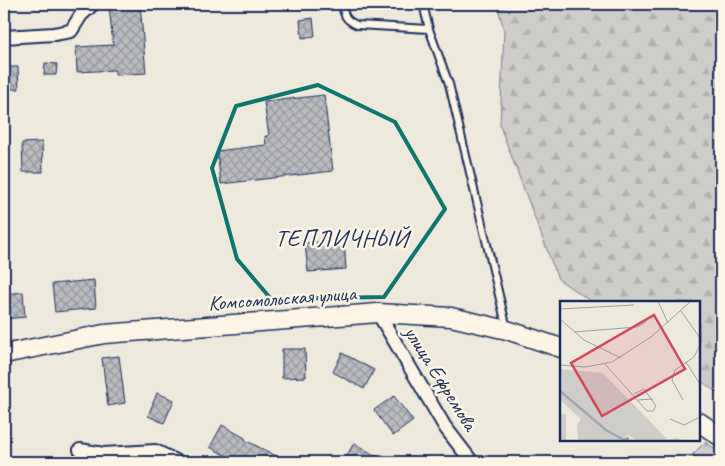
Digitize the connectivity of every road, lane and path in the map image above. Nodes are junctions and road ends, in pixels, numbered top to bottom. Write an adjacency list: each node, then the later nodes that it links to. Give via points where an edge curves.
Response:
1 (93, 4): 5 (street, via 71,31)
2 (342, 4): 4 (lane, via 344,16 356,24)
3 (423, 4): 4 (lane)
4 (429, 29): 7 (lane, via 449,84)
5 (4, 37)
6 (378, 313): 7 (street, Комсомольская улица, via 451,317); 9 (street, Комсомольская улица, via 104,334); 14 (street, улица Ефремова, via 445,427)
7 (507, 330): 8 (street, Комсомольская улица)
8 (560, 348)
9 (4, 354)
10 (700, 423): 11 (street)
11 (721, 437)
12 (80, 450): 13 (street, via 104,454 155,451)
13 (178, 462)
14 (472, 462)

